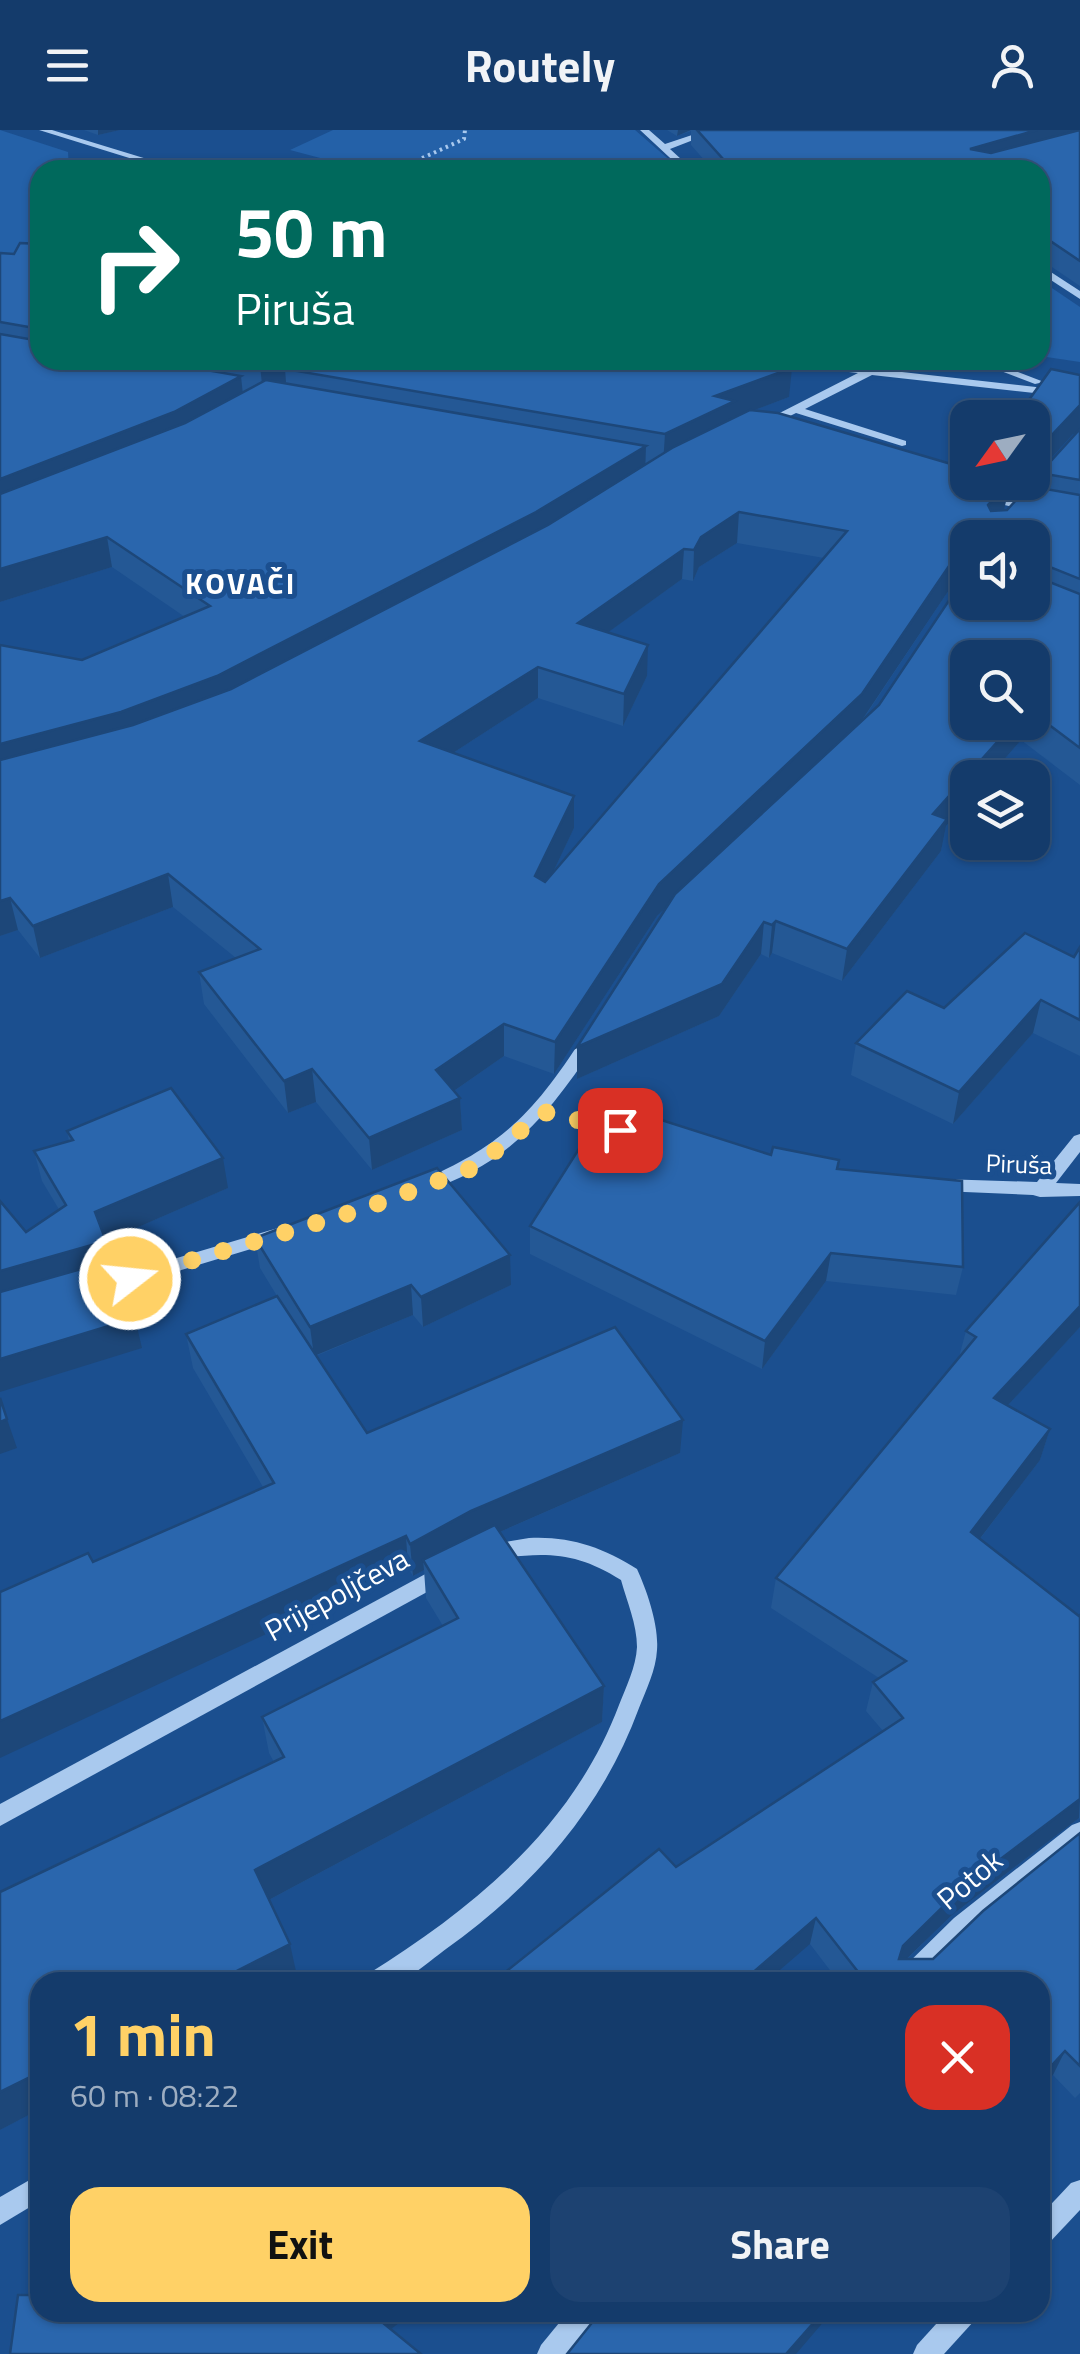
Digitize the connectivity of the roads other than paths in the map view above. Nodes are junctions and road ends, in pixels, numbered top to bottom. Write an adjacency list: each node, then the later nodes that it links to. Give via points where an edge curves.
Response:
1 (42, 130): 5 (street)
2 (644, 130): 4 (street)
3 (715, 130): 4 (street)
4 (662, 148): 6 (street)
5 (144, 160)
6 (676, 160)
7 (1050, 275): 8 (street)
8 (1080, 296)
9 (851, 370): 11 (street)
10 (1005, 370): 12 (street)
11 (868, 372): 12 (street); 14 (street)
12 (1063, 391): 13 (street)
13 (1080, 395)
14 (794, 410): 15 (street, via 749,433); 17 (street)
15 (777, 436)
16 (1080, 439): 19 (street)
17 (902, 442)
18 (993, 500): 19 (street)
19 (1016, 507): 20 (street); 21 (street)
20 (1006, 520)
21 (1080, 520)
22 (594, 1032): 27 (street, via 544,1112 475,1167)
23 (1080, 1140): 26 (street)
24 (925, 1184): 26 (street, Piruša)
25 (1080, 1190): 26 (street, Piruša)
26 (1040, 1191)
27 (400, 1195)
28 (293, 1229): 29 (street)
29 (90, 1290)
30 (0, 1816): 32 (street, Prijepoljčeva, via 481,1553 535,1544 594,1550 630,1575 647,1650 628,1715 598,1776 534,1862 477,1914)
31 (1080, 1832): 33 (street, Potok)
32 (391, 1972)
33 (915, 1972)
34 (30, 2192): 36 (street)
35 (1080, 2192): 37 (street)
36 (0, 2212)
37 (1050, 2224)
38 (577, 2322): 40 (street)
39 (956, 2322): 41 (street)
40 (550, 2354)
41 (926, 2354)

